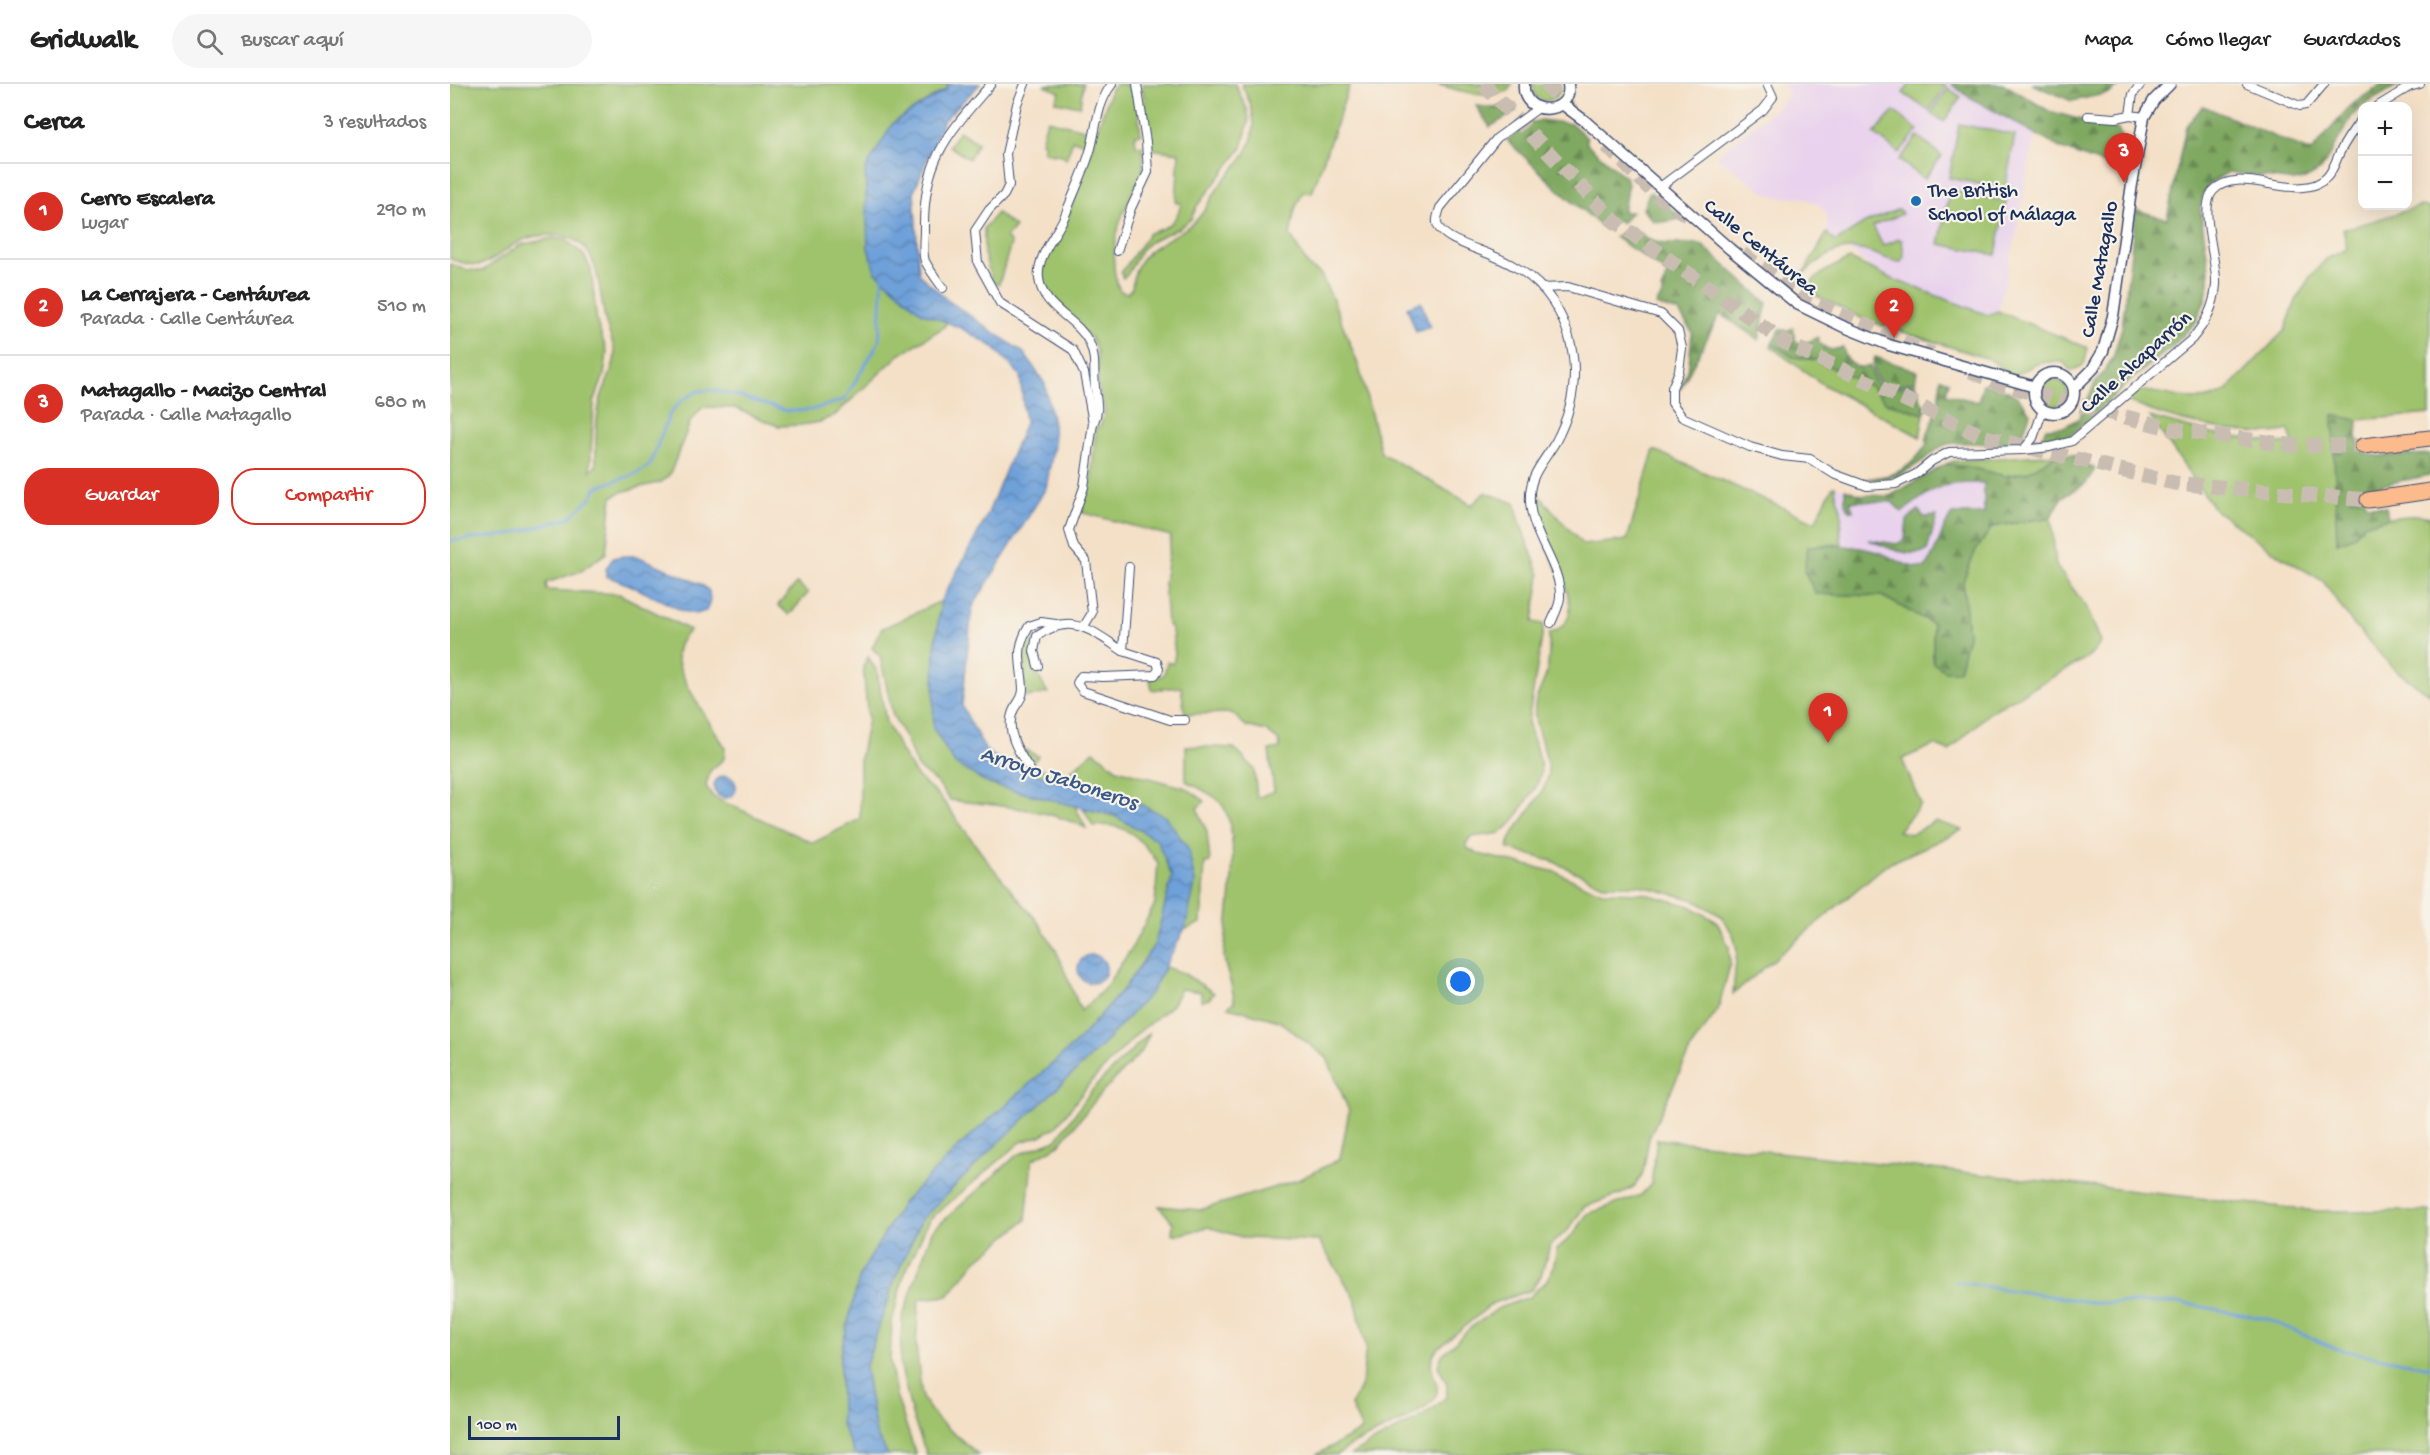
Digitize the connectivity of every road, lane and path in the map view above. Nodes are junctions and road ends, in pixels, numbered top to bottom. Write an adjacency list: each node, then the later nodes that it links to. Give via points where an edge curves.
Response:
1 (991, 84): 22 (street, via 953,128 928,177 924,260)
2 (1025, 84): 27 (street, via 1006,154 1009,185 975,231 978,263 1000,303 1073,350 1084,373)
3 (1112, 84): 27 (street, via 1097,114 1091,147 1060,227 1039,265 1041,290 1088,340 1096,360 1099,412)
4 (1137, 84): 21 (street, via 1148,172)
5 (1524, 84): 15 (street, via 1530,104)
6 (1568, 84): 14 (street)
7 (1767, 84): 20 (street, via 1773,97 1763,110)
8 (2141, 84): 16 (street, via 2133,94)
9 (2170, 84): 18 (street, Calle Matagallo)
10 (2247, 84): 11 (street, via 2300,106 2306,105)
11 (2324, 84)
12 (2420, 84): 13 (street)
13 (2385, 102)
14 (1562, 104): 15 (street, via 1551,110); 20 (street, Calle Centáurea)
15 (1538, 108): 23 (street, via 1497,138 1440,208 1436,220 1438,228 1452,238 1518,266)
16 (2130, 115): 17 (street); 18 (street)
17 (2088, 116)
18 (2144, 117): 25 (street, Calle Matagallo, via 2113,316 2103,351 2092,370)
19 (2358, 123): 30 (street, Calle Alcaparrón, via 2328,177 2316,184 2298,188 2235,182 2213,191 2208,199 2208,222 2216,286 2206,322 2192,339 2072,441)
20 (1660, 187): 24 (street, Calle Centáurea, via 1797,304 1889,345)
21 (1117, 250)
22 (943, 288)
23 (1542, 288): 30 (street, via 1568,287 1661,314 1678,331 1683,348 1672,388 1672,404 1682,417 1750,447 1810,459 1834,474 1867,486 1896,484 1949,452); 34 (street, via 1566,327 1574,351 1575,378 1568,414 1533,475 1530,501 1534,529 1557,576 1560,598)
24 (2035, 387): 25 (street, via 2052,373 2068,378); 26 (street, via 2035,400)
25 (2074, 388): 26 (street, via 2073,400 2066,410 2055,414)
26 (2043, 410): 30 (street, via 2033,438)
27 (1094, 423): 36 (street, via 1084,487 1069,530 1074,547 1086,561 1092,613)
28 (2430, 438): 29 (highway)
29 (2363, 446)
30 (2023, 450)
31 (2430, 491): 32 (highway)
32 (2368, 500)
33 (1130, 567): 37 (street)
34 (1551, 623)
35 (1059, 624): 36 (street); 38 (street, via 1037,636 1034,651); 40 (street, via 1041,622 1029,626 1021,639 1023,690 1011,725 1016,748)
36 (1084, 626): 37 (street)
37 (1124, 651): 39 (street, via 1157,662 1160,669 1155,675 1081,676 1077,683 1083,691 1170,720)
38 (1038, 666)
39 (1185, 720)
40 (1032, 773)

